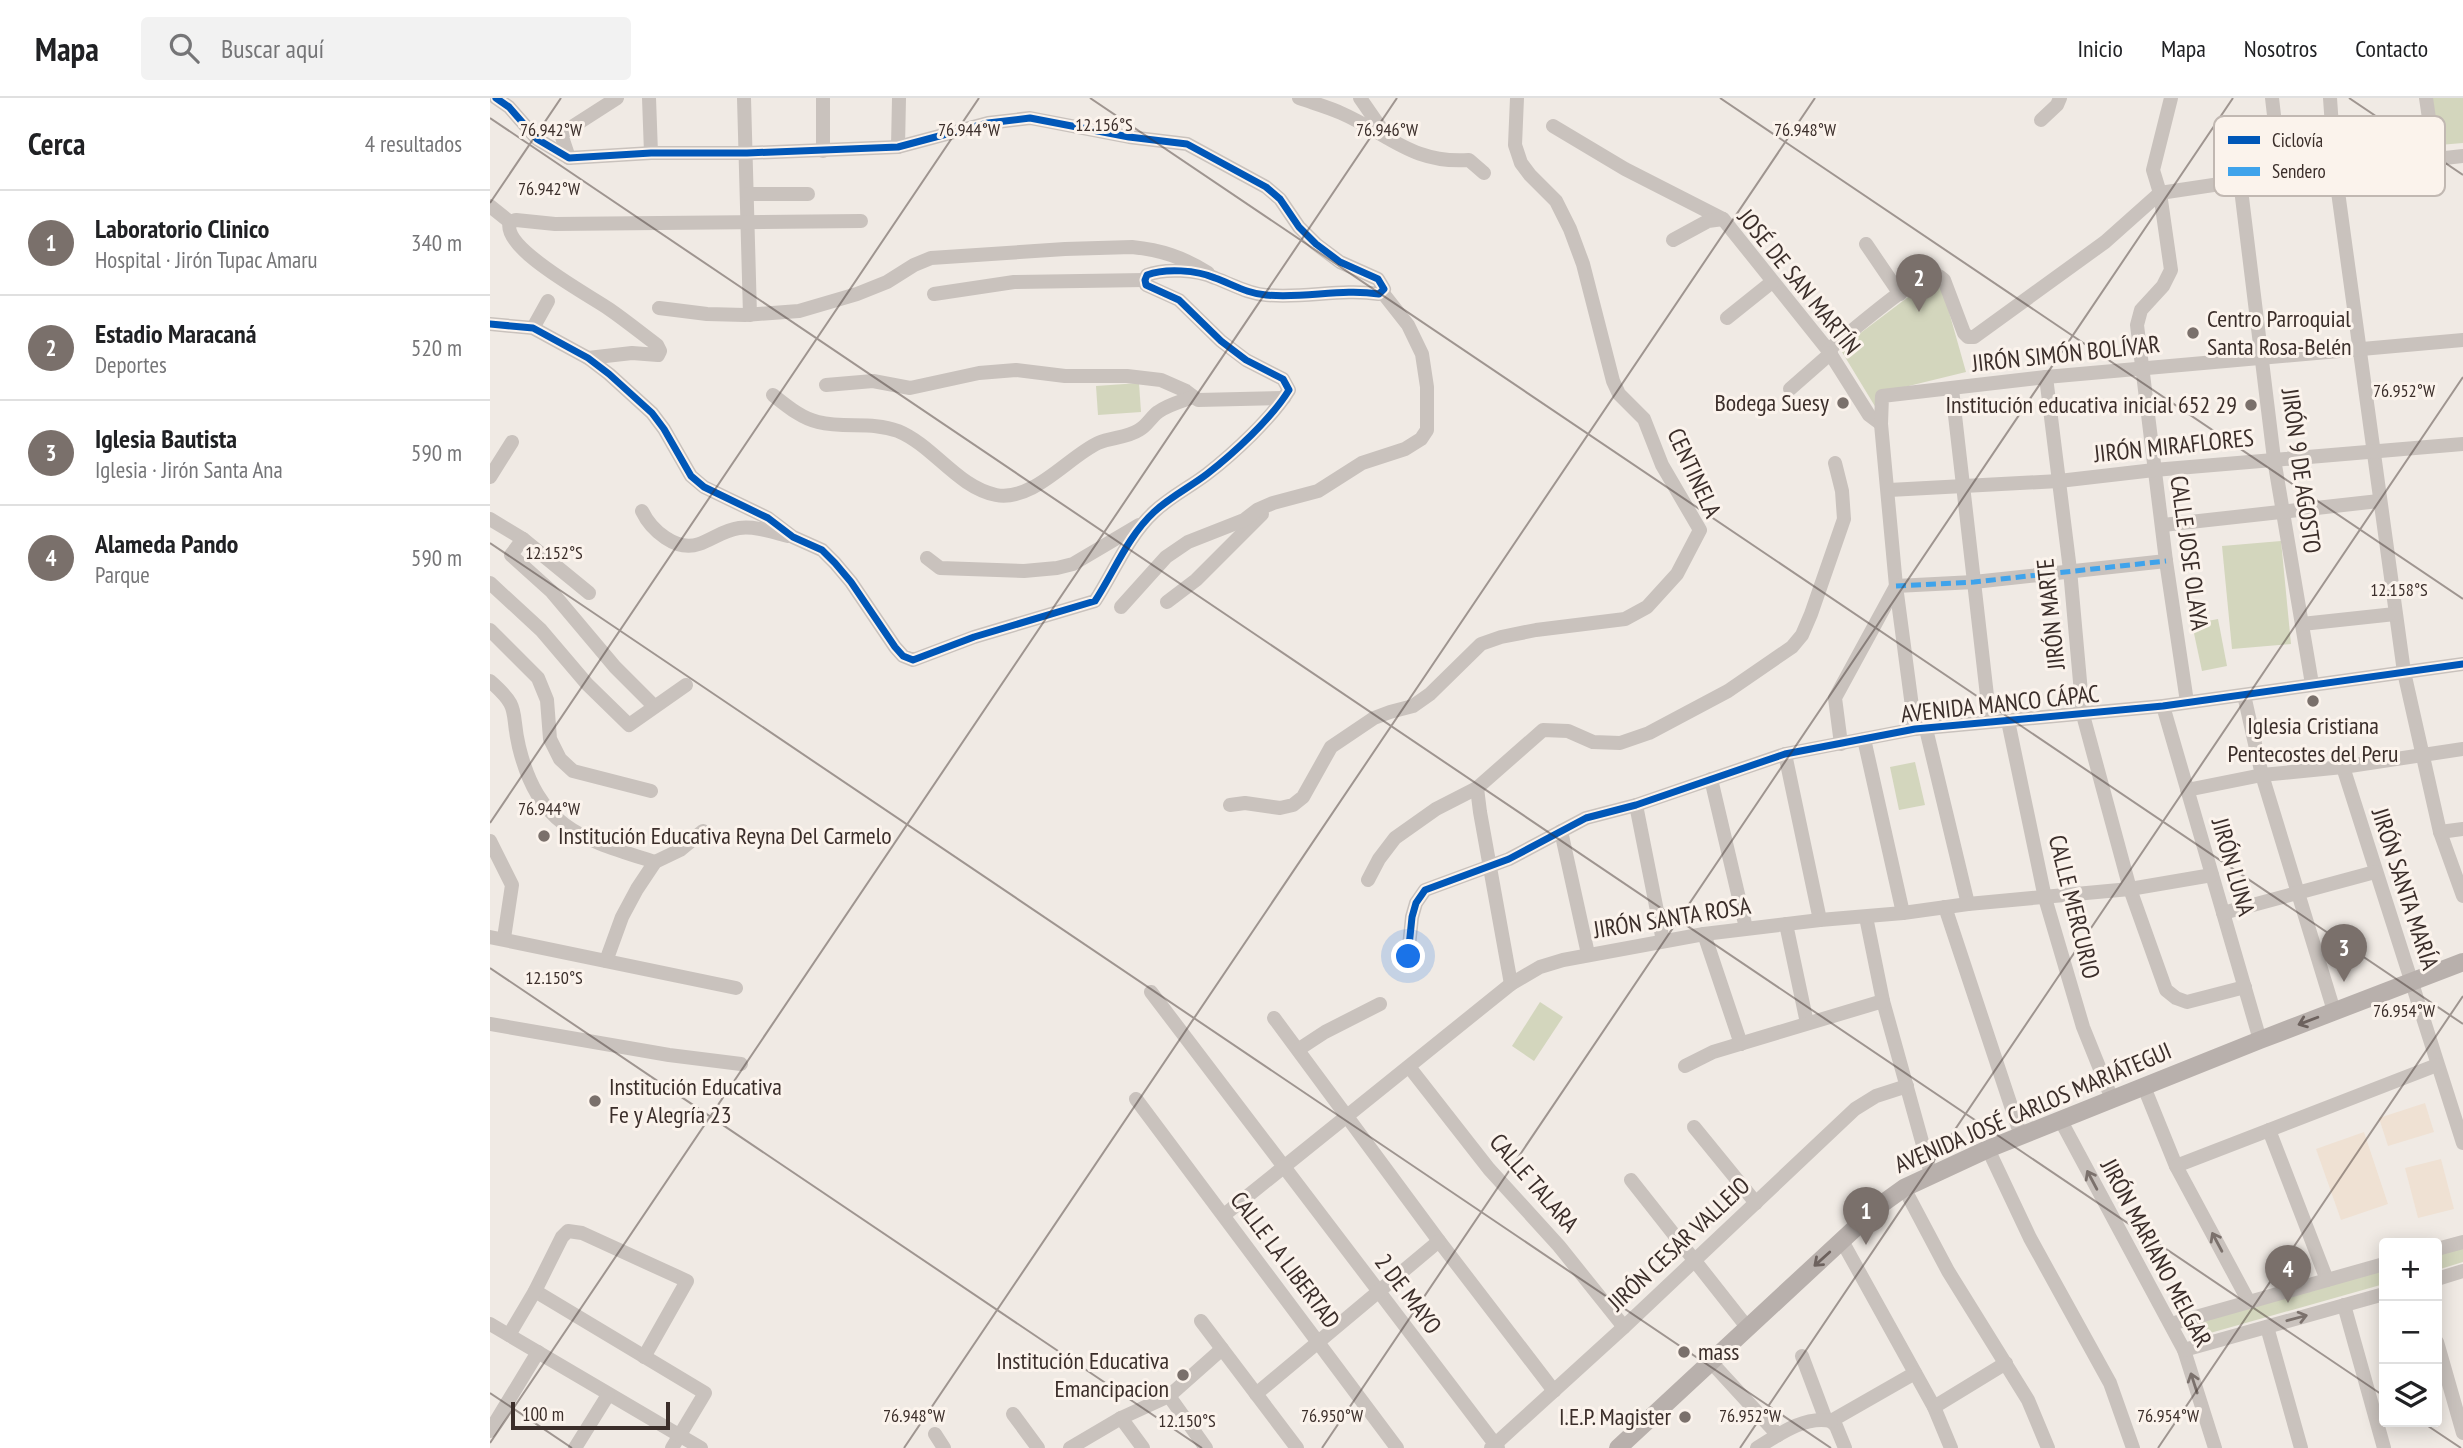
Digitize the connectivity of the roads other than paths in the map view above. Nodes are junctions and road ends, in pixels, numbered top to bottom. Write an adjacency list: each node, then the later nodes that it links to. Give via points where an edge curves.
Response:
1 (496, 98): 26 (street, via 537,139)
2 (617, 98): 26 (street, via 561,134)
3 (649, 98): 23 (street)
4 (744, 98): 24 (street)
5 (823, 98): 22 (street)
6 (899, 98): 21 (street)
7 (1299, 98): 20 (street, via 1343,113)
8 (1360, 98): 20 (street)
9 (1517, 98): 123 (street, CENTINELA, via 1515,145 1521,163 1556,201 1570,229 1613,381 1619,394 1644,419 1662,465 1700,530 1677,574 1647,607 1625,619 1481,644 1413,706 1374,718 1331,747 1303,797 1293,805)
10 (2060, 98): 18 (street)
11 (2171, 98): 30 (street, CALLE JOSE OLAYA, via 2154,170)
12 (2272, 98): 15 (street)
13 (2330, 98): 16 (street)
14 (2426, 98): 17 (street)
15 (2274, 116)
16 (2331, 116)
17 (2429, 116)
18 (2041, 120)
19 (1553, 126): 36 (street, JOSÉ DE SAN MARTÍN)
20 (1390, 141): 28 (street, via 1432,159 1469,160)
21 (898, 147): 22 (street); 45 (street, via 988,123 1030,118 1186,144 1266,187 1316,244 1340,262 1378,279)
22 (823, 151): 24 (street)
23 (651, 153): 24 (street); 26 (street)
24 (747, 153): 31 (street)
25 (2463, 156): 27 (street)
26 (569, 158)
27 (2445, 158)
28 (1484, 173)
29 (2214, 185): 30 (street)
30 (2161, 192): 47 (street, via 2105,242 1973,337 1964,333 1939,275 1927,276); 59 (street, CALLE JOSE OLAYA, via 2171,271 2138,318)
31 (748, 194): 32 (street); 39 (street)
32 (808, 194)
33 (2241, 196): 58 (street, JIRÓN 9 DE AGOSTO)
34 (2339, 196): 55 (street)
35 (490, 206): 38 (street)
36 (1723, 219): 40 (street, via 1708,221); 44 (street, JOSÉ DE SAN MARTÍN)
37 (861, 220): 39 (street)
38 (510, 222): 39 (street); 57 (street, via 510,235 530,256 607,307 660,351 658,355)
39 (748, 223): 50 (street)
40 (1672, 240)
41 (1866, 244): 47 (street)
42 (1212, 276): 43 (street, via 1157,271); 45 (street, via 1266,295); 50 (street, via 1170,253 1132,247 931,258 857,294 799,311)
43 (1145, 280): 46 (street, via 1014,282); 66 (street, via 1152,290 1180,300 1246,360 1283,379 1289,390)
44 (1772, 282): 51 (street); 56 (street, JOSÉ DE SAN MARTÍN)
45 (1382, 292): 79 (street, via 1408,325 1422,354 1427,430 1414,445 1362,463 1318,491)
46 (934, 294)
47 (1900, 294): 56 (street)
48 (548, 301): 53 (street)
49 (659, 308): 50 (street)
50 (750, 315)
51 (1727, 318)
52 (490, 324): 53 (street)
53 (533, 328): 57 (street)
54 (2463, 340): 55 (street, JIRÓN SIMÓN BOLÍVAR)
55 (2360, 348): 58 (street, JIRÓN SIMÓN BOLÍVAR); 70 (street)
56 (1829, 351): 62 (street); 67 (street, JOSÉ DE SAN MARTÍN, via 1869,415)
57 (588, 358): 85 (street, via 652,413 691,476)
58 (2263, 358): 59 (street, JIRÓN SIMÓN BOLÍVAR); 71 (street, JIRÓN 9 DE AGOSTO)
59 (2141, 368): 60 (street, JIRÓN SIMÓN BOLÍVAR); 73 (street, CALLE JOSE OLAYA)
60 (2046, 377): 63 (street, JIRÓN SIMÓN BOLÍVAR); 75 (street, JIRÓN MARTE)
61 (827, 385): 65 (street, via 873,381 910,388 1016,370 1161,380)
62 (1790, 389)
63 (1952, 389): 67 (street, JIRÓN SIMÓN BOLÍVAR, via 1882,396); 76 (street)
64 (773, 395): 65 (street, via 795,413 817,422 883,427 908,436 969,483 996,495 1028,489 1100,442 1139,430 1160,410)
65 (1193, 397): 66 (street)
66 (1284, 398): 83 (street, via 1239,446)
67 (1881, 424): 77 (street)
68 (512, 442): 74 (street)
69 (2463, 444): 70 (street, JIRÓN MIRAFLORES)
70 (2373, 451): 71 (street, JIRÓN MIRAFLORES); 78 (street)
71 (2274, 458): 73 (street, JIRÓN MIRAFLORES); 81 (street, JIRÓN 9 DE AGOSTO)
72 (1835, 463): 120 (street, via 1844,519 1811,614 1792,647 1728,691 1649,733 1620,743 1593,742 1568,731 1543,730)
73 (2154, 470): 75 (street, JIRÓN MIRAFLORES); 84 (street, CALLE JOSE OLAYA)
74 (490, 477)
75 (2059, 481): 76 (street, JIRÓN MIRAFLORES); 89 (street, JIRÓN MARTE)
76 (1962, 485): 77 (street, JIRÓN MIRAFLORES); 90 (street)
77 (1889, 490): 92 (street)
78 (2379, 501): 81 (street); 96 (street)
79 (1273, 503): 94 (street, via 1196,580); 95 (street, via 1166,557)
80 (642, 511): 85 (street, via 654,530 681,545 697,545 737,528)
81 (2283, 512): 84 (street); 97 (street, JIRÓN 9 DE AGOSTO)
82 (490, 519): 86 (street)
83 (1143, 523): 85 (street, via 1095,601 913,660 895,648 835,563 822,550); 87 (street, via 1073,564 1057,568 940,568)
84 (2163, 525): 88 (street, CALLE JOSE OLAYA)
85 (793, 537)
86 (523, 539): 93 (street); 106 (street, via 511,555 551,591)
87 (927, 558)
88 (2166, 561): 89 (street); 105 (street, CALLE JOSE OLAYA)
89 (2070, 570): 90 (street); 108 (street, JIRÓN MARTE)
90 (1974, 582): 92 (street); 110 (street)
91 (490, 583): 106 (street, via 541,629 587,684 629,724)
92 (1896, 586): 111 (street); 113 (street, via 1835,698)
93 (589, 593)
94 (1167, 602)
95 (1121, 607)
96 (2395, 614): 97 (street); 100 (street)
97 (2302, 624): 102 (street, JIRÓN 9 DE AGOSTO)
98 (490, 629): 122 (street, via 538,678 547,700 550,739 560,759 573,771)
99 (2463, 664): 100 (street, AVENIDA MANCO CÁPAC)
100 (2404, 673): 102 (street, AVENIDA MANCO CÁPAC); 116 (street)
101 (490, 681): 130 (street, via 513,706 519,747 538,796 563,826 581,837)
102 (2312, 684): 104 (street, AVENIDA MANCO CÁPAC)
103 (686, 685): 106 (street)
104 (2244, 695): 105 (street, AVENIDA MANCO CÁPAC); 118 (street)
105 (2187, 702): 107 (street, AVENIDA MANCO CÁPAC)
106 (654, 706)
107 (2163, 706): 108 (street, AVENIDA MANCO CÁPAC); 121 (street, JIRÓN LUNA)
108 (2083, 715): 109 (street, AVENIDA MANCO CÁPAC); 135 (street, JIRÓN MARTE)
109 (2008, 721): 110 (street, AVENIDA MANCO CÁPAC); 138 (street, CALLE MERCURIO)
110 (1990, 722): 111 (street, AVENIDA MANCO CÁPAC)
111 (1920, 729): 112 (street, AVENIDA MANCO CÁPAC); 139 (street)
112 (1864, 739): 113 (street, AVENIDA MANCO CÁPAC); 141 (street)
113 (1841, 744): 115 (street, AVENIDA MANCO CÁPAC)
114 (2463, 749): 116 (street)
115 (1785, 754): 119 (street, AVENIDA MANCO CÁPAC); 144 (street)
116 (2423, 756): 117 (street); 128 (street)
117 (2343, 767): 118 (street); 132 (street, JIRÓN SANTA MARÍA)
118 (2262, 775): 121 (street); 136 (street)
119 (1711, 779): 124 (street, AVENIDA MANCO CÁPAC); 146 (street)
120 (1477, 788): 131 (street); 134 (street, via 1436,808 1395,838)
121 (2188, 790): 133 (street, JIRÓN LUNA)
122 (651, 791)
123 (1230, 805)
124 (1636, 805): 127 (street, AVENIDA MANCO CÁPAC, via 1586,818); 149 (street)
125 (2463, 829): 128 (street)
126 (702, 831): 130 (street, via 680,850)
127 (1561, 831): 131 (street, AVENIDA MANCO CÁPAC); 150 (street)
128 (2440, 832): 137 (street)
129 (490, 841): 148 (street, via 512,884)
130 (655, 862): 152 (street, via 622,917)
131 (1491, 866): 151 (street, AVENIDA MANCO CÁPAC, via 1425,890 1412,917); 155 (street)
132 (2375, 872): 136 (street); 154 (street, JIRÓN SANTA MARÍA)
133 (2212, 875): 135 (street, JIRÓN SANTA ROSA); 142 (street, JIRÓN LUNA)
134 (1368, 880)
135 (2130, 889): 138 (street, JIRÓN SANTA ROSA); 157 (street, JIRÓN MARTE, via 2166,990 2187,1002)
136 (2298, 892): 142 (street); 161 (street)
137 (2463, 896)
138 (2045, 898): 139 (street, JIRÓN SANTA ROSA); 175 (street, CALLE MERCURIO, via 2083,1027)
139 (1968, 904): 140 (street, JIRÓN SANTA ROSA)
140 (1945, 907): 141 (street, JIRÓN SANTA ROSA); 180 (street)
141 (1903, 913): 143 (street, JIRÓN SANTA ROSA)
142 (2223, 913): 157 (street, JIRÓN LUNA)
143 (1867, 917): 144 (street, JIRÓN SANTA ROSA); 159 (street)
144 (1820, 920): 145 (street, JIRÓN SANTA ROSA)
145 (1786, 924): 146 (street, JIRÓN SANTA ROSA); 163 (street)
146 (1746, 928): 147 (street, JIRÓN SANTA ROSA)
147 (1704, 934): 149 (street, JIRÓN SANTA ROSA); 166 (street)
148 (497, 938): 152 (street)
149 (1663, 941): 150 (street, JIRÓN SANTA ROSA)
150 (1588, 954): 155 (street, JIRÓN SANTA ROSA, via 1540,967)
151 (1408, 956)
152 (606, 961): 156 (street)
153 (2463, 962): 154 (main road, AVENIDA JOSÉ CARLOS MARIÁTEGUI)
154 (2411, 983): 161 (main road, AVENIDA JOSÉ CARLOS MARIÁTEGUI); 169 (street, JIRÓN SANTA MARÍA)
155 (1511, 984): 171 (street, JIRÓN SANTA ROSA)
156 (737, 988)
157 (2245, 988): 165 (street, JIRÓN LUNA)
158 (1151, 992): 184 (street, 2 DE MAYO)
159 (1883, 1001): 163 (street); 172 (street)
160 (1380, 1004): 167 (street)
161 (2334, 1011): 165 (main road, AVENIDA JOSÉ CARLOS MARIÁTEGUI, one-way to 165)
162 (1274, 1017): 167 (street)
163 (1807, 1023): 166 (street)
164 (490, 1024): 168 (street)
165 (2260, 1040): 173 (main road, AVENIDA JOSÉ CARLOS MARIÁTEGUI)
166 (1741, 1044): 170 (street)
167 (1299, 1049): 176 (street)
168 (741, 1064)
169 (2437, 1065): 179 (street); 181 (street, JIRÓN SANTA MARÍA)
170 (1685, 1066)
171 (1410, 1068): 176 (street, JIRÓN SANTA ROSA); 207 (street, CALLE TALARA, via 1489,1169)
172 (1907, 1086): 185 (street); 188 (street, JIRÓN CESAR VALLEJO, via 1855,1109)
173 (2144, 1087): 175 (main road, AVENIDA JOSÉ CARLOS MARIÁTEGUI); 183 (street)
174 (1136, 1100): 189 (street, CALLE LA LIBERTAD)
175 (2112, 1100): 177 (main road, AVENIDA JOSÉ CARLOS MARIÁTEGUI)
176 (1347, 1116): 184 (street, JIRÓN SANTA ROSA); 190 (street)
177 (2061, 1121): 180 (main road, AVENIDA JOSÉ CARLOS MARIÁTEGUI); 206 (street, JIRÓN MARIANO MELGAR, one-way to 177)
178 (1694, 1127): 188 (street)
179 (2269, 1130): 183 (street); 198 (street)
180 (2021, 1136): 182 (main road, AVENIDA JOSÉ CARLOS MARIÁTEGUI)
181 (2463, 1143)
182 (1988, 1149): 185 (main road, AVENIDA JOSÉ CARLOS MARIÁTEGUI); 249 (street, via 2030,1238 2110,1383)
183 (2176, 1166): 202 (street, one-way to 183)
184 (1283, 1168): 189 (street, JIRÓN SANTA ROSA); 200 (street, 2 DE MAYO)
185 (1931, 1174): 187 (main road, AVENIDA JOSÉ CARLOS MARIÁTEGUI)
186 (1631, 1180): 194 (street)
187 (1904, 1188): 191 (main road, AVENIDA JOSÉ CARLOS MARIÁTEGUI); 219 (street, via 1948,1271)
188 (1756, 1203): 194 (street, JIRÓN CESAR VALLEJO)
189 (1224, 1215): 211 (street, CALLE LA LIBERTAD)
190 (1439, 1241): 200 (street); 221 (street)
191 (1842, 1241): 209 (main road, AVENIDA JOSÉ CARLOS MARIÁTEGUI, one-way to 209); 220 (street)
192 (2463, 1242): 193 (street)
193 (2442, 1248)
194 (1693, 1261): 207 (street, JIRÓN CESAR VALLEJO); 209 (street)
195 (2379, 1265): 198 (street)
196 (2463, 1271): 197 (street)
197 (2442, 1277)
198 (2327, 1280): 202 (street)
199 (534, 1291): 210 (street); 216 (street); 216 (street, via 568,1231 582,1233 687,1281)
200 (1378, 1293): 211 (street); 234 (street, 2 DE MAYO)
201 (2379, 1295): 203 (street)
202 (2249, 1302): 206 (street)
203 (2344, 1305): 208 (street, one-way to 203); 252 (street)
204 (1201, 1321): 212 (street)
205 (490, 1324): 210 (street)
206 (2171, 1325): 213 (street, JIRÓN MARIANO MELGAR)
207 (1624, 1326): 221 (street, JIRÓN CESAR VALLEJO)
208 (2267, 1326): 213 (street); 251 (street)
209 (1747, 1327): 218 (main road, AVENIDA JOSÉ CARLOS MARIÁTEGUI)
210 (509, 1335): 214 (street)
211 (1318, 1342): 222 (street); 243 (street, CALLE LA LIBERTAD)
212 (1222, 1349): 222 (street); 224 (street)
213 (2184, 1350): 250 (street, JIRÓN MARIANO MELGAR, one-way to 213)
214 (538, 1352): 223 (street); 229 (street)
215 (1802, 1356): 228 (street)
216 (644, 1357): 233 (street, via 705,1393)
217 (2442, 1360): 230 (street)
218 (1711, 1362): 232 (street); 244 (main road, AVENIDA JOSÉ CARLOS MARIÁTEGUI)
219 (2006, 1363): 225 (street); 248 (street)
220 (1915, 1373): 225 (street); 228 (street)
221 (1554, 1391): 234 (street, JIRÓN CESAR VALLEJO)
222 (1256, 1394): 242 (street)
223 (608, 1395): 233 (street); 235 (street)
224 (1169, 1396): 227 (street); 241 (street)
225 (1934, 1407): 247 (street)
226 (1013, 1414): 238 (street)
227 (1121, 1418): 239 (street); 240 (street)
228 (1829, 1420): 232 (street, via 1815,1420); 246 (street)
229 (490, 1432)
230 (2463, 1433)
231 (935, 1434): 237 (street)
232 (1778, 1435): 245 (street)
233 (675, 1442): 236 (street)
234 (1494, 1447)
235 (575, 1448)
236 (701, 1448)
237 (944, 1448)
238 (1038, 1448)
239 (1070, 1448)
240 (1143, 1448)
241 (1206, 1448)
242 (1297, 1448)
243 (1397, 1448)
244 (1618, 1448)
245 (1757, 1448)
246 (1846, 1448)
247 (1951, 1448)
248 (2048, 1448)
249 (2133, 1448)
250 (2215, 1448)
251 (2301, 1448)
252 (2384, 1448)

